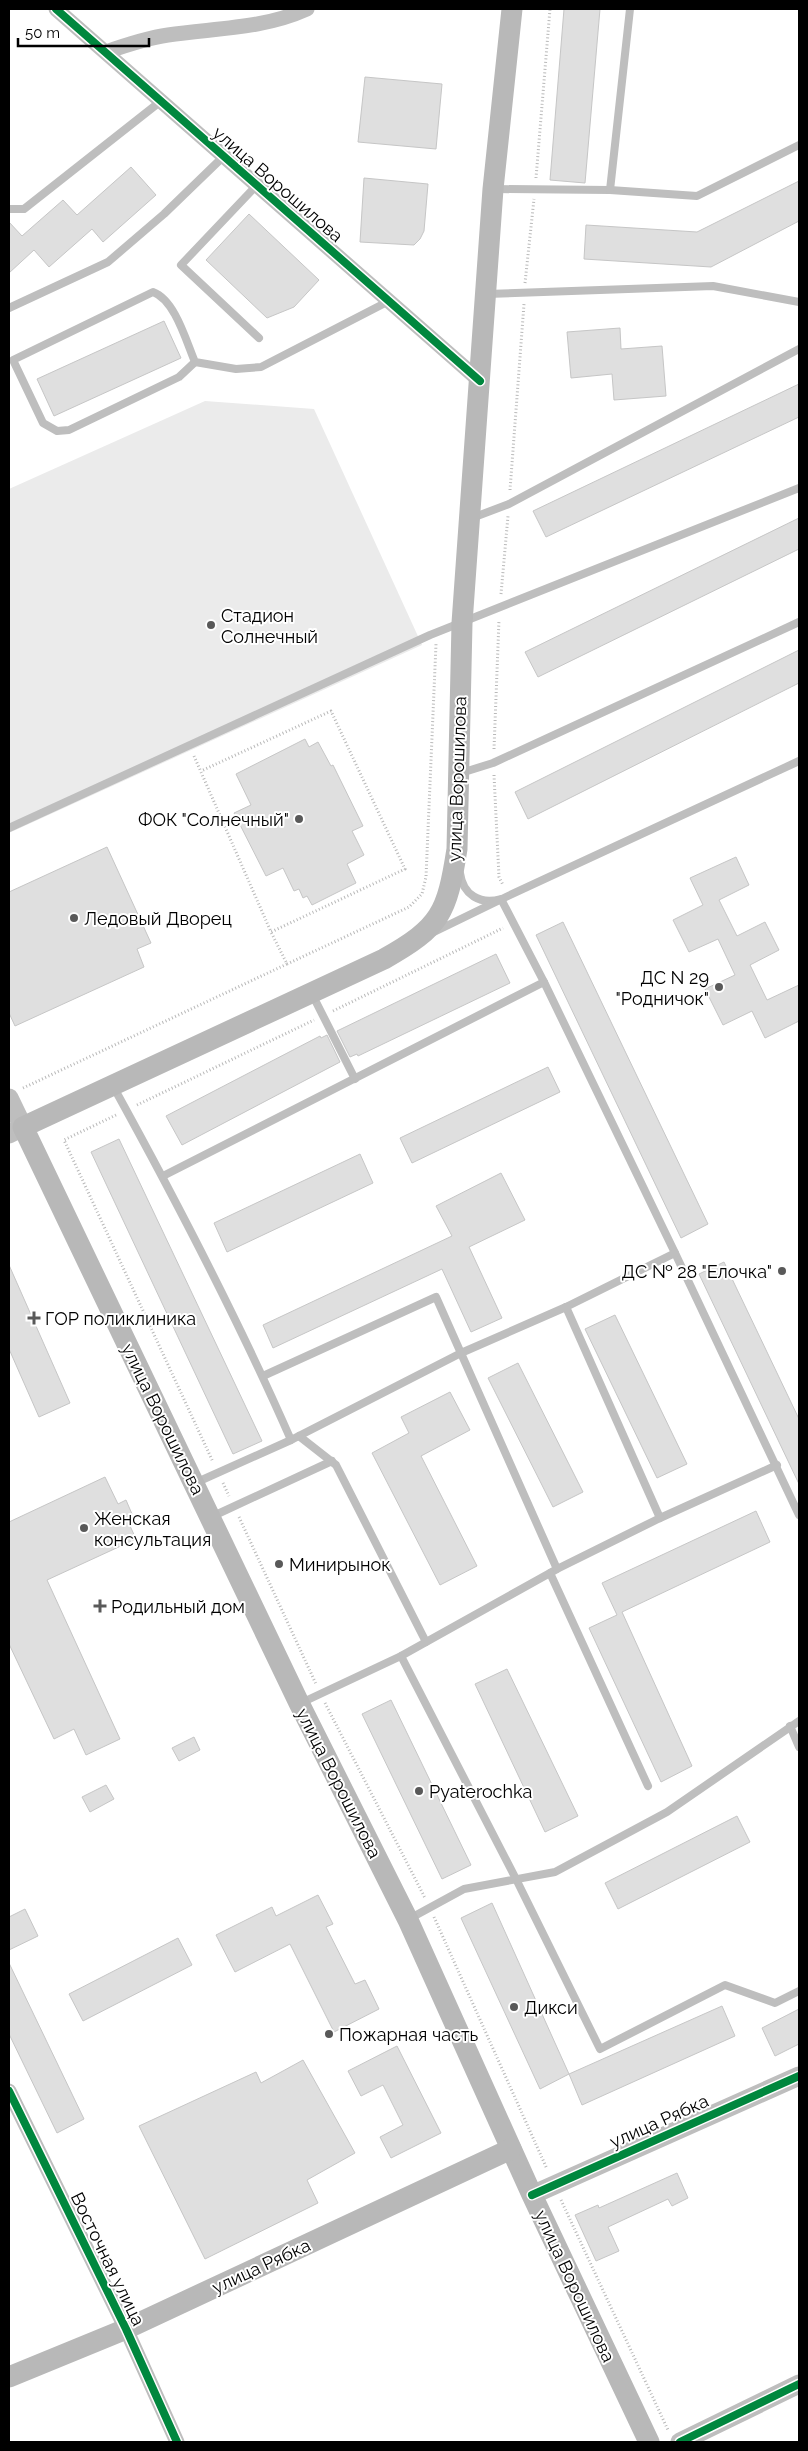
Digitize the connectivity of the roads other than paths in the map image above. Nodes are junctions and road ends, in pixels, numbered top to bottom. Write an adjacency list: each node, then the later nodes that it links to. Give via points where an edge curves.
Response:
1 (56, 9): 5 (street, улица Ворошилова)
2 (307, 9): 5 (street, via 256,26 167,35)
3 (512, 9): 10 (main road, улица Ворошилова)
4 (630, 9): 11 (lane)
5 (106, 52): 6 (street, улица Ворошилова)
6 (161, 100): 8 (street, улица Ворошилова); 12 (lane, via 24,209)
7 (799, 145): 11 (lane, via 697,196)
8 (224, 156): 9 (street, улица Ворошилова); 16 (lane, via 108,262)
9 (257, 185): 14 (street, улица Ворошилова); 17 (lane, via 181,265)
10 (493, 189): 11 (lane); 13 (main road, улица Ворошилова)
11 (610, 190)
12 (9, 209)
13 (485, 294): 15 (lane, via 713,286); 20 (main road, улица Ворошилова)
14 (388, 301): 19 (lane, via 261,367 236,369); 20 (street, улица Ворошилова)
15 (799, 302)
16 (9, 308)
17 (259, 338)
18 (799, 349): 22 (lane, via 509,504)
19 (195, 362): 19 (lane, via 179,377 69,430 57,431 42,423 13,360 153,292 162,295 171,307)
20 (480, 381): 22 (main road, улица Ворошилова)
21 (799, 488): 24 (lane)
22 (470, 519): 24 (main road, улица Ворошилова)
23 (799, 622): 26 (lane, via 493,763)
24 (462, 623): 26 (main road, улица Ворошилова); 27 (lane)
25 (799, 762): 29 (lane)
26 (459, 773): 28 (main road, улица Ворошилова)
27 (9, 828)
28 (456, 849): 29 (lane, via 461,880 467,891 477,900 489,902); 30 (main road, улица Ворошилова, via 441,913)
29 (504, 897): 30 (lane); 31 (lane, via 513,924)
30 (412, 943): 32 (main road, улица Ворошилова)
31 (544, 982): 33 (lane); 38 (lane)
32 (311, 992): 33 (lane); 34 (main road, улица Ворошилова)
33 (355, 1079): 37 (lane)
34 (113, 1085): 36 (main road, улица Ворошилова); 37 (lane)
35 (12, 1095): 36 (street, улица Ворошилова)
36 (16, 1130): 46 (main road, улица Ворошилова)
37 (163, 1176): 41 (lane)
38 (675, 1253): 39 (lane); 45 (lane)
39 (566, 1307): 40 (lane); 49 (lane)
40 (461, 1353): 41 (lane, via 436,1297); 42 (lane); 50 (lane)
41 (263, 1376): 43 (lane)
42 (299, 1436): 43 (lane); 44 (lane)
43 (291, 1440): 46 (lane)
44 (332, 1461): 48 (lane); 51 (lane)
45 (777, 1465): 47 (lane); 49 (lane)
46 (194, 1483): 48 (main road, улица Ворошилова)
47 (799, 1515)
48 (211, 1518): 53 (main road, улица Ворошилова)
49 (660, 1518): 50 (lane)
50 (554, 1571): 51 (lane); 57 (lane)
51 (426, 1642): 52 (lane)
52 (401, 1656): 53 (lane); 58 (lane)
53 (299, 1704): 59 (main road, улица Ворошилова)
54 (799, 1721): 55 (lane)
55 (790, 1726): 56 (lane); 58 (lane, via 667,1812 555,1872)
56 (799, 1747)
57 (648, 1786)
58 (516, 1880): 59 (lane, via 464,1889); 60 (lane, via 600,2048 725,1985 775,2003)
59 (408, 1920): 63 (main road, улица Ворошилова)
60 (799, 1991)
61 (799, 2076): 64 (street, улица Рябка)
62 (9, 2091): 65 (street, Восточная улица)
63 (511, 2149): 64 (main road, улица Ворошилова); 65 (main road, улица Рябка)
64 (532, 2195): 70 (main road, улица Ворошилова)
65 (126, 2330): 66 (main road, улица Рябка); 69 (street, Восточная улица)
66 (9, 2377)
67 (799, 2384): 68 (street)
68 (675, 2438)
69 (177, 2442)
70 (649, 2442)

